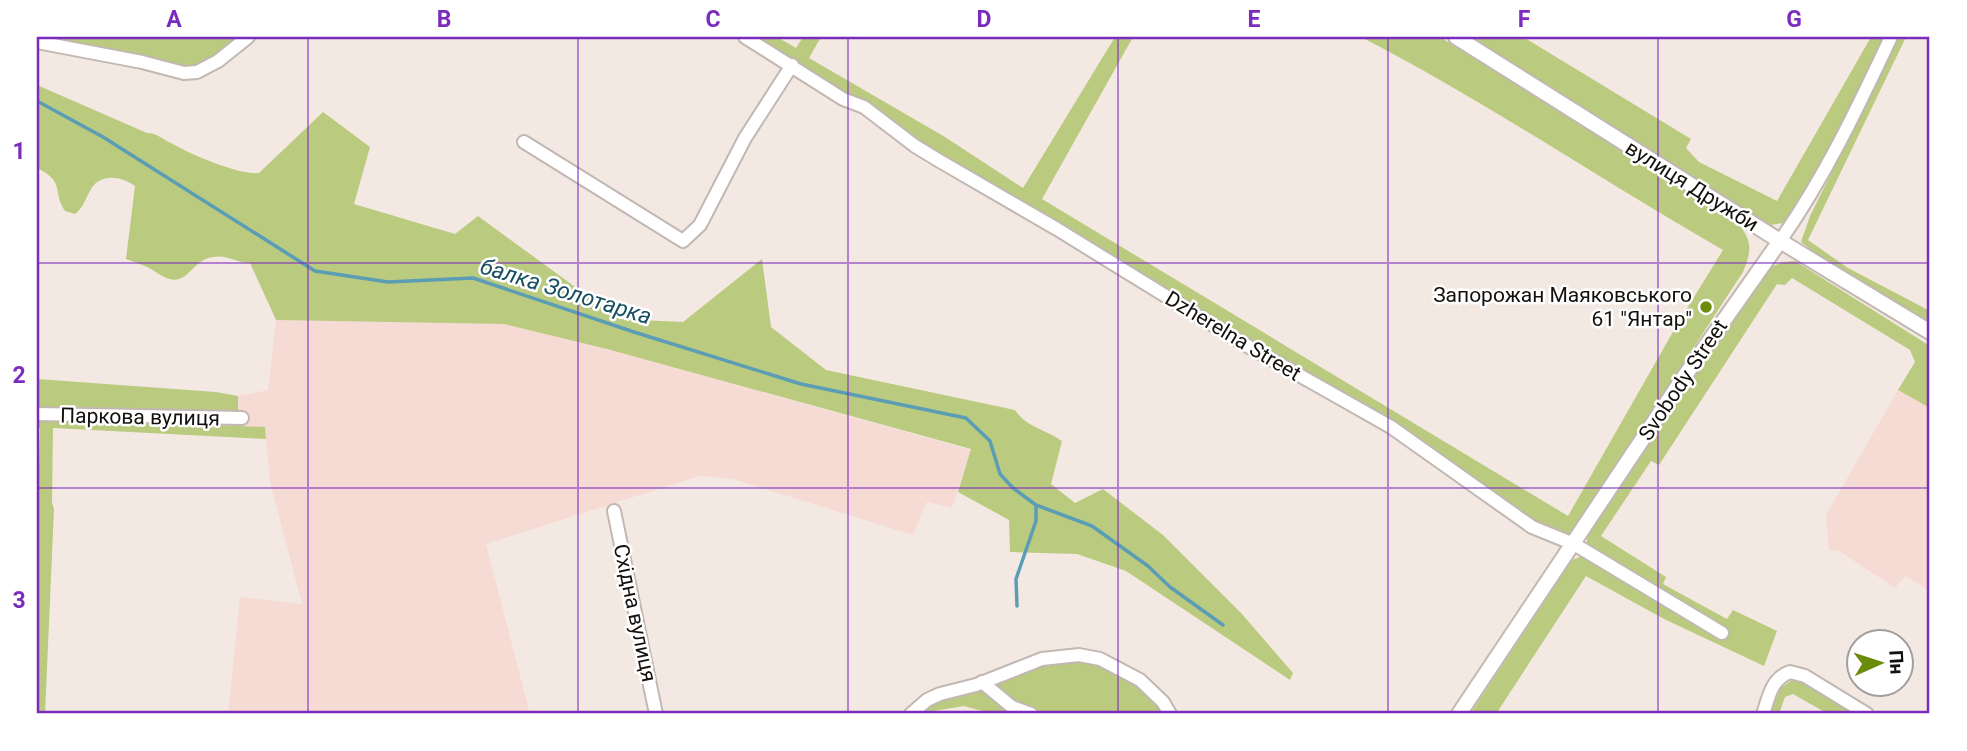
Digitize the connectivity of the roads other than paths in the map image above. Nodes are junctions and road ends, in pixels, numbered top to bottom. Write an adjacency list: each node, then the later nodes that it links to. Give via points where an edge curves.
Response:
1 (248, 37): 5 (street, via 218,61 184,73)
2 (745, 37): 6 (street, Dzherelna Street)
3 (1456, 37): 8 (street, вулиця Дружби)
4 (1891, 37): 8 (street, Svobody Street, via 1844,136)
5 (37, 41)
6 (792, 65): 7 (street, via 745,138 700,225 683,241); 13 (street, Dzherelna Street, via 843,99 864,107 938,160 1391,427 1532,527)
7 (524, 142)
8 (1780, 241): 9 (street, вулиця Дружби); 13 (street, Svobody Street)
9 (1930, 332)
10 (37, 414): 11 (street, Паркова вулиця)
11 (242, 418)
12 (614, 512): 16 (street, Східна вулиця)
13 (1574, 544): 14 (street, Dzherelna Street); 20 (street, Svobody Street)
14 (1722, 633)
15 (982, 682): 17 (street, via 940,694); 18 (street, via 1012,707); 19 (street, via 1042,659 1089,656 1140,680)
16 (656, 714)
17 (911, 714)
18 (1031, 714)
19 (1170, 714)
20 (1460, 714)
21 (1763, 714): 22 (street, via 1775,682 1790,672 1805,676)
22 (1867, 714)

